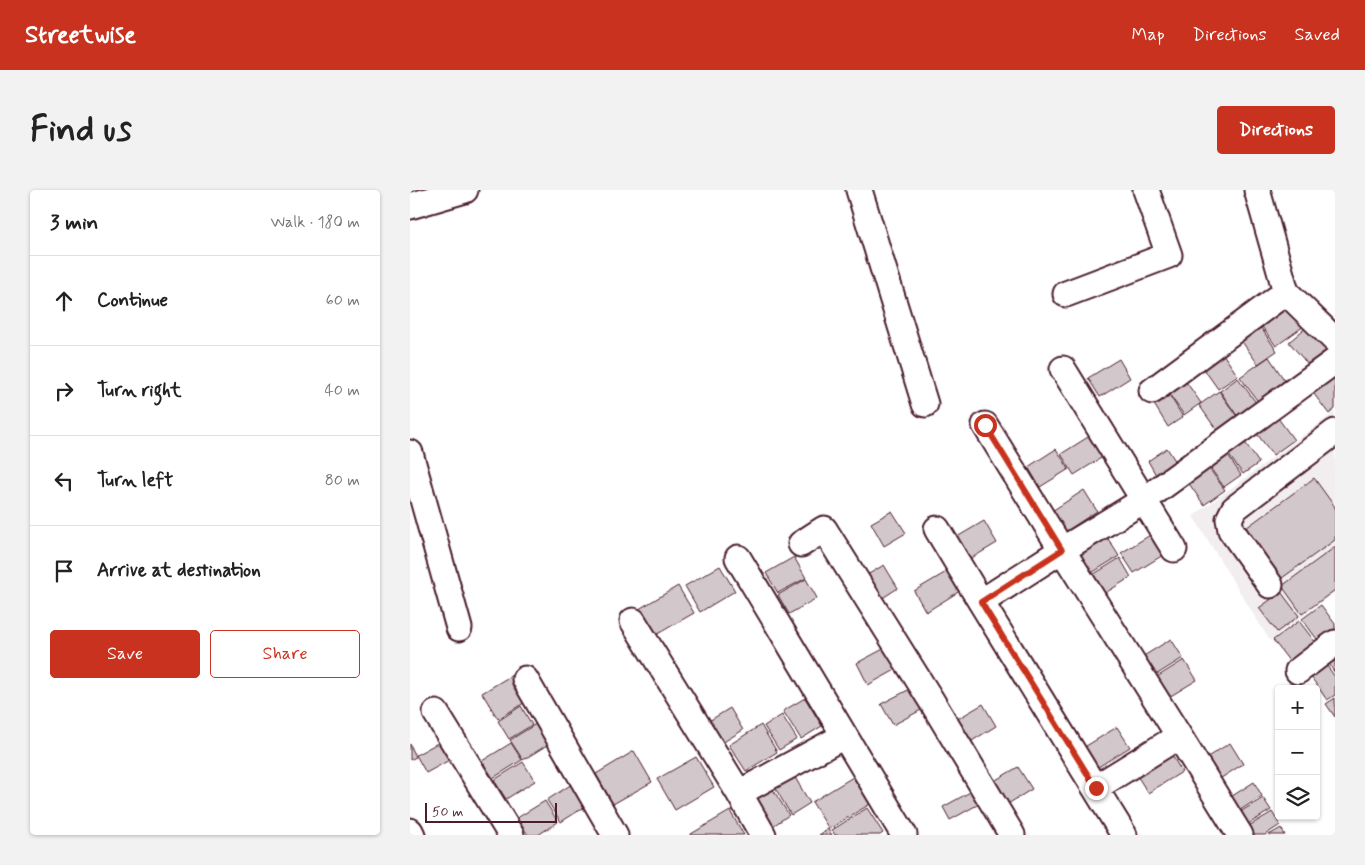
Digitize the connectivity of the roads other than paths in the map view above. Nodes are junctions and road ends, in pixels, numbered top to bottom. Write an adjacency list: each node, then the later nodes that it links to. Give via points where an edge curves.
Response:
1 (859, 190): 12 (street)
2 (1146, 190): 7 (street, via 1169,255)
3 (1257, 190): 6 (street)
4 (461, 191): 5 (street)
5 (410, 206)
6 (1286, 292): 8 (street); 11 (street)
7 (1066, 294)
8 (1335, 340)
9 (1335, 361): 16 (street)
10 (1064, 369): 16 (street)
11 (1152, 391)
12 (926, 404)
13 (985, 425): 20 (street)
14 (1335, 432): 22 (street, via 1234,509 1229,520 1231,530)
15 (410, 454): 25 (street)
16 (1144, 500): 19 (street); 20 (street)
17 (937, 529): 23 (street)
18 (801, 544): 40 (street, via 824,529)
19 (1174, 549)
20 (1062, 550): 23 (street); 31 (street)
21 (738, 558): 30 (street)
22 (1270, 585)
23 (981, 602): 32 (street)
24 (633, 621): 33 (street)
25 (459, 628)
26 (1335, 643): 27 (street)
27 (1298, 671)
28 (525, 678): 37 (street)
29 (436, 714): 36 (street)
30 (844, 736): 33 (street); 39 (street)
31 (1179, 736): 32 (street); 42 (street)
32 (1096, 788): 41 (street)
33 (739, 793): 38 (street)
34 (410, 832): 35 (street)
35 (412, 835)
36 (511, 835)
37 (615, 835)
38 (763, 835)
39 (904, 835)
40 (1012, 835)
41 (1124, 835)
42 (1240, 835)

